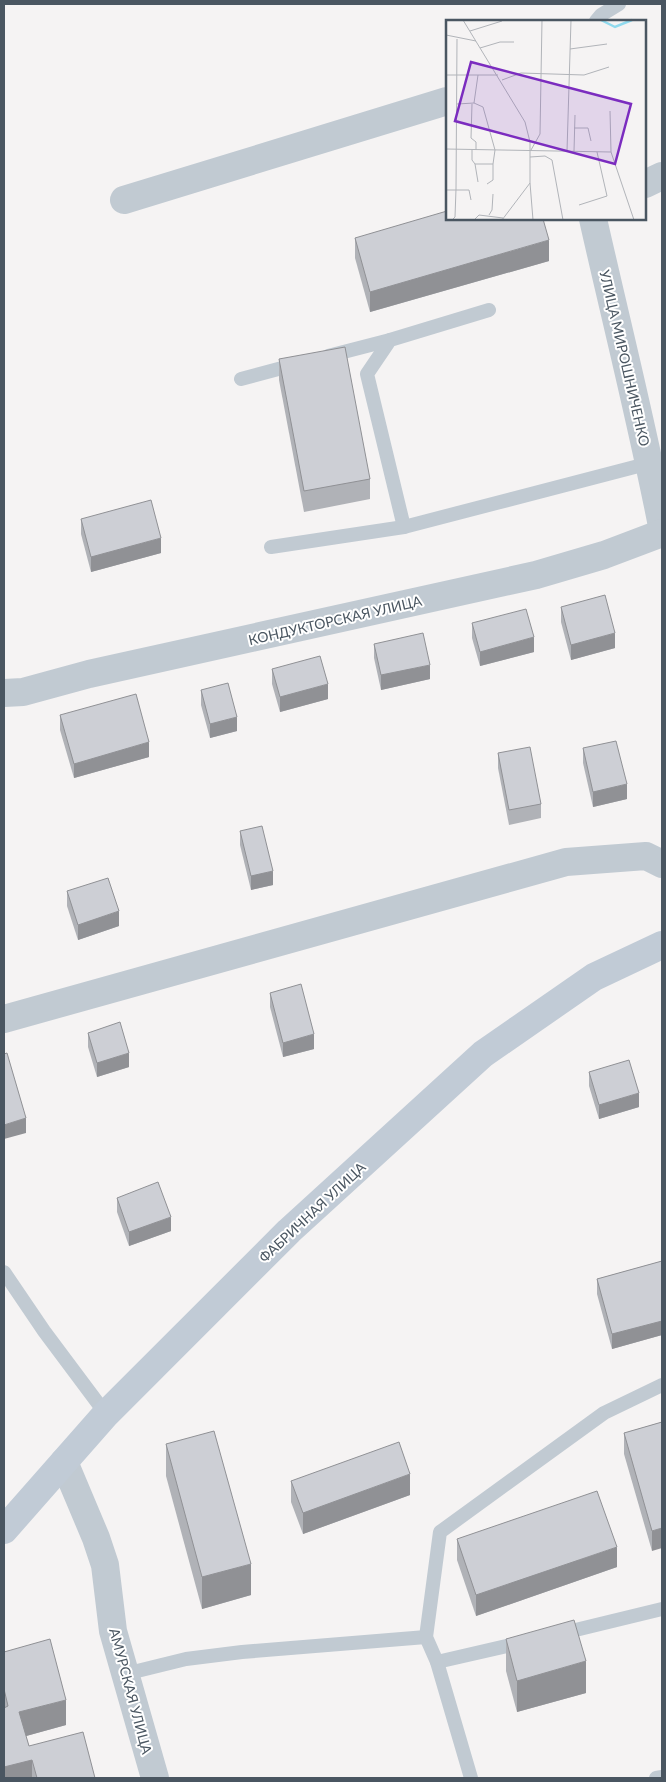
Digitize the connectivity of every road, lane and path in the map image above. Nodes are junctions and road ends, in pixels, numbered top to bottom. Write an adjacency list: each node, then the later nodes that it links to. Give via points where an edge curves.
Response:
1 (619, 4): 2 (lane)
2 (597, 20)
3 (446, 102): 6 (street)
4 (662, 176): 5 (street)
5 (646, 184)
6 (124, 200)
7 (593, 220): 11 (street, УЛИЦА МИРОШНИЧЕНКО)
8 (489, 310): 9 (lane)
9 (390, 340): 10 (lane); 13 (lane, via 367,374)
10 (241, 379)
11 (650, 463): 12 (street, УЛИЦА МИРОШНИЧЕНКО); 13 (lane)
12 (662, 526)
13 (404, 527): 15 (lane)
14 (662, 532): 16 (street, КОНДУКТОРСКАЯ УЛИЦА, via 604,555 536,575 89,674 23,692)
15 (271, 547)
16 (4, 693)
17 (662, 864): 19 (street, via 646,856 566,862)
18 (662, 945): 22 (street, ФАБРИЧНАЯ УЛИЦА, via 594,977 483,1054 289,1231)
19 (4, 1019)
20 (4, 1272): 22 (lane)
21 (662, 1385): 26 (lane, via 604,1413 440,1532)
22 (106, 1414): 23 (street, ФАБРИЧНАЯ УЛИЦА)
23 (64, 1462): 24 (street, ФАБРИЧНАЯ УЛИЦА); 28 (street, АМУРСКАЯ УЛИЦА, via 105,1566 113,1632)
24 (4, 1530)
25 (662, 1609): 27 (lane)
26 (426, 1637): 27 (lane); 28 (lane, via 242,1652 186,1659)
27 (437, 1662): 31 (lane)
28 (125, 1674): 30 (street, АМУРСКАЯ УЛИЦА)
29 (662, 1777): 32 (lane)
30 (155, 1778)
31 (471, 1778)
32 (656, 1778)

